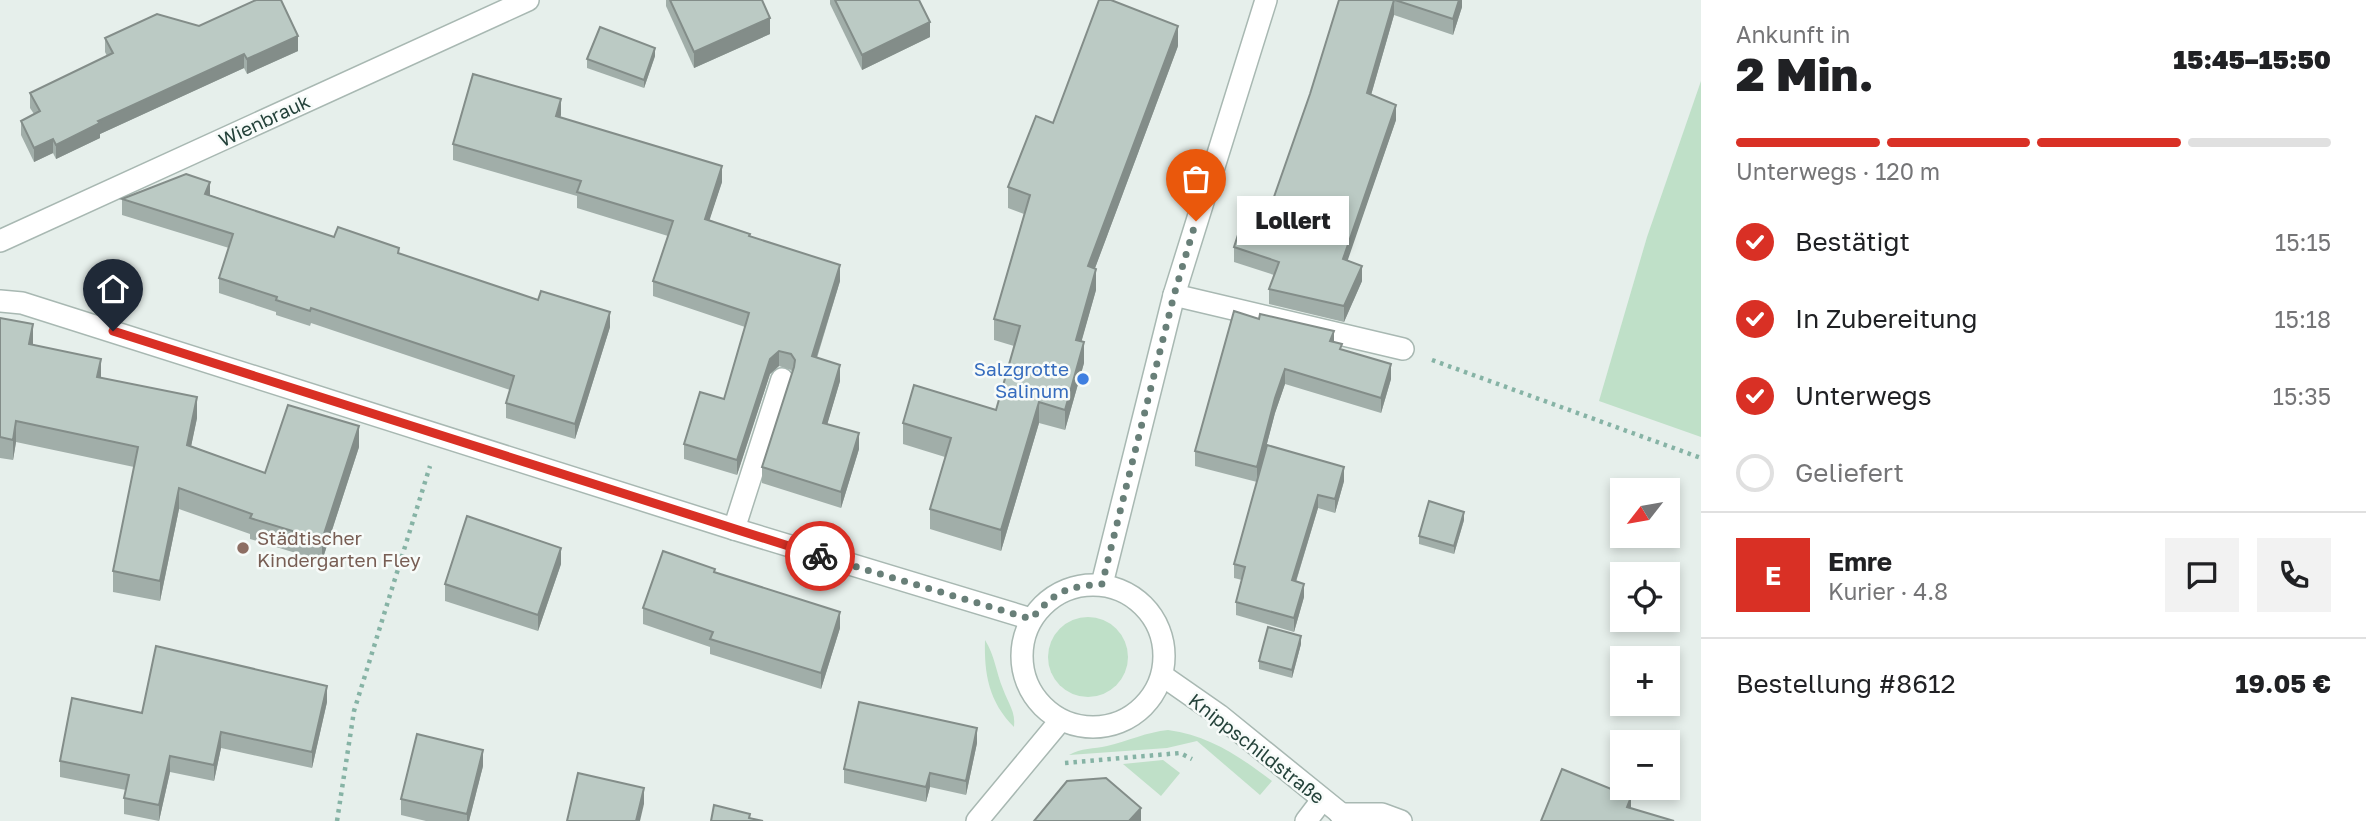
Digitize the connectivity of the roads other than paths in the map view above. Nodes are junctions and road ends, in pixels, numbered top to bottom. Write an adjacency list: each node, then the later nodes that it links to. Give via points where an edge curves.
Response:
1 (528, 0): 3 (street, Wienbrauk)
2 (1266, 0): 4 (street)
3 (0, 241)
4 (1174, 295): 6 (street); 9 (street)
5 (0, 300): 8 (street, via 35,307)
6 (1402, 349)
7 (782, 379): 8 (street)
8 (734, 529): 10 (street)
9 (1102, 584): 10 (street, via 1075,586 1050,598); 11 (street, via 1132,595 1154,616 1165,645)
10 (1031, 619): 12 (street, via 1021,647 1024,676 1037,702)
11 (1163, 676): 12 (street, via 1148,704 1122,723 1091,729); 13 (street, Knippschildstraße, via 1219,715)
12 (1060, 721): 15 (street)
13 (1322, 800): 14 (street, Knippschildstraße); 16 (street)
14 (1345, 817): 17 (street, via 1382,814)
15 (977, 821)
16 (1306, 821)
17 (1401, 821)

